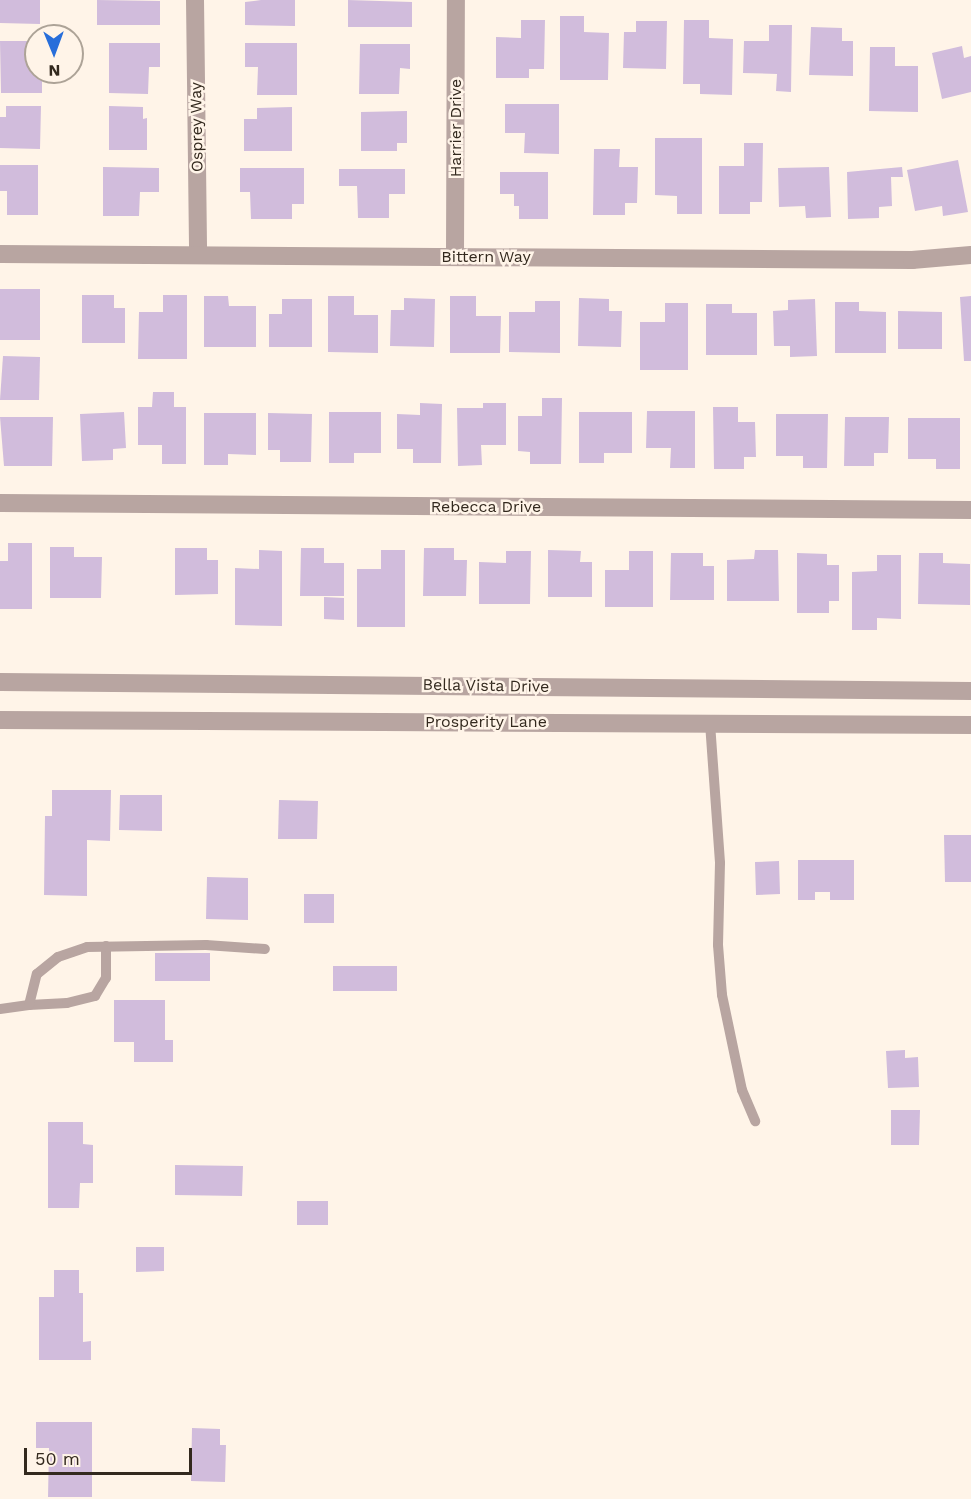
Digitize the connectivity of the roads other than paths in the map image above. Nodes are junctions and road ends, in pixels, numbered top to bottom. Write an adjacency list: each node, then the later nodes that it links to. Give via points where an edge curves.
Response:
1 (195, 0): 4 (street, Osprey Way)
2 (456, 0): 6 (street, Harrier Drive)
3 (0, 254): 4 (street, Bittern Way)
4 (198, 255): 6 (street, Bittern Way)
5 (971, 255): 6 (street, Bittern Way, via 912,260)
6 (455, 257)
7 (0, 504): 8 (street, Rebecca Drive)
8 (971, 510)
9 (0, 682): 10 (street, Bella Vista Drive)
10 (971, 691)
11 (0, 720): 12 (street, Prosperity Lane)
12 (710, 723): 13 (street, Prosperity Lane); 18 (lane, via 720,863 718,945 722,995 742,1090)
13 (971, 725)
14 (106, 946): 15 (lane); 16 (lane, via 87,947 58,957 37,974); 16 (lane, via 106,978 95,996 67,1003)
15 (265, 949)
16 (29, 1005): 17 (lane)
17 (0, 1009)
18 (755, 1121)

